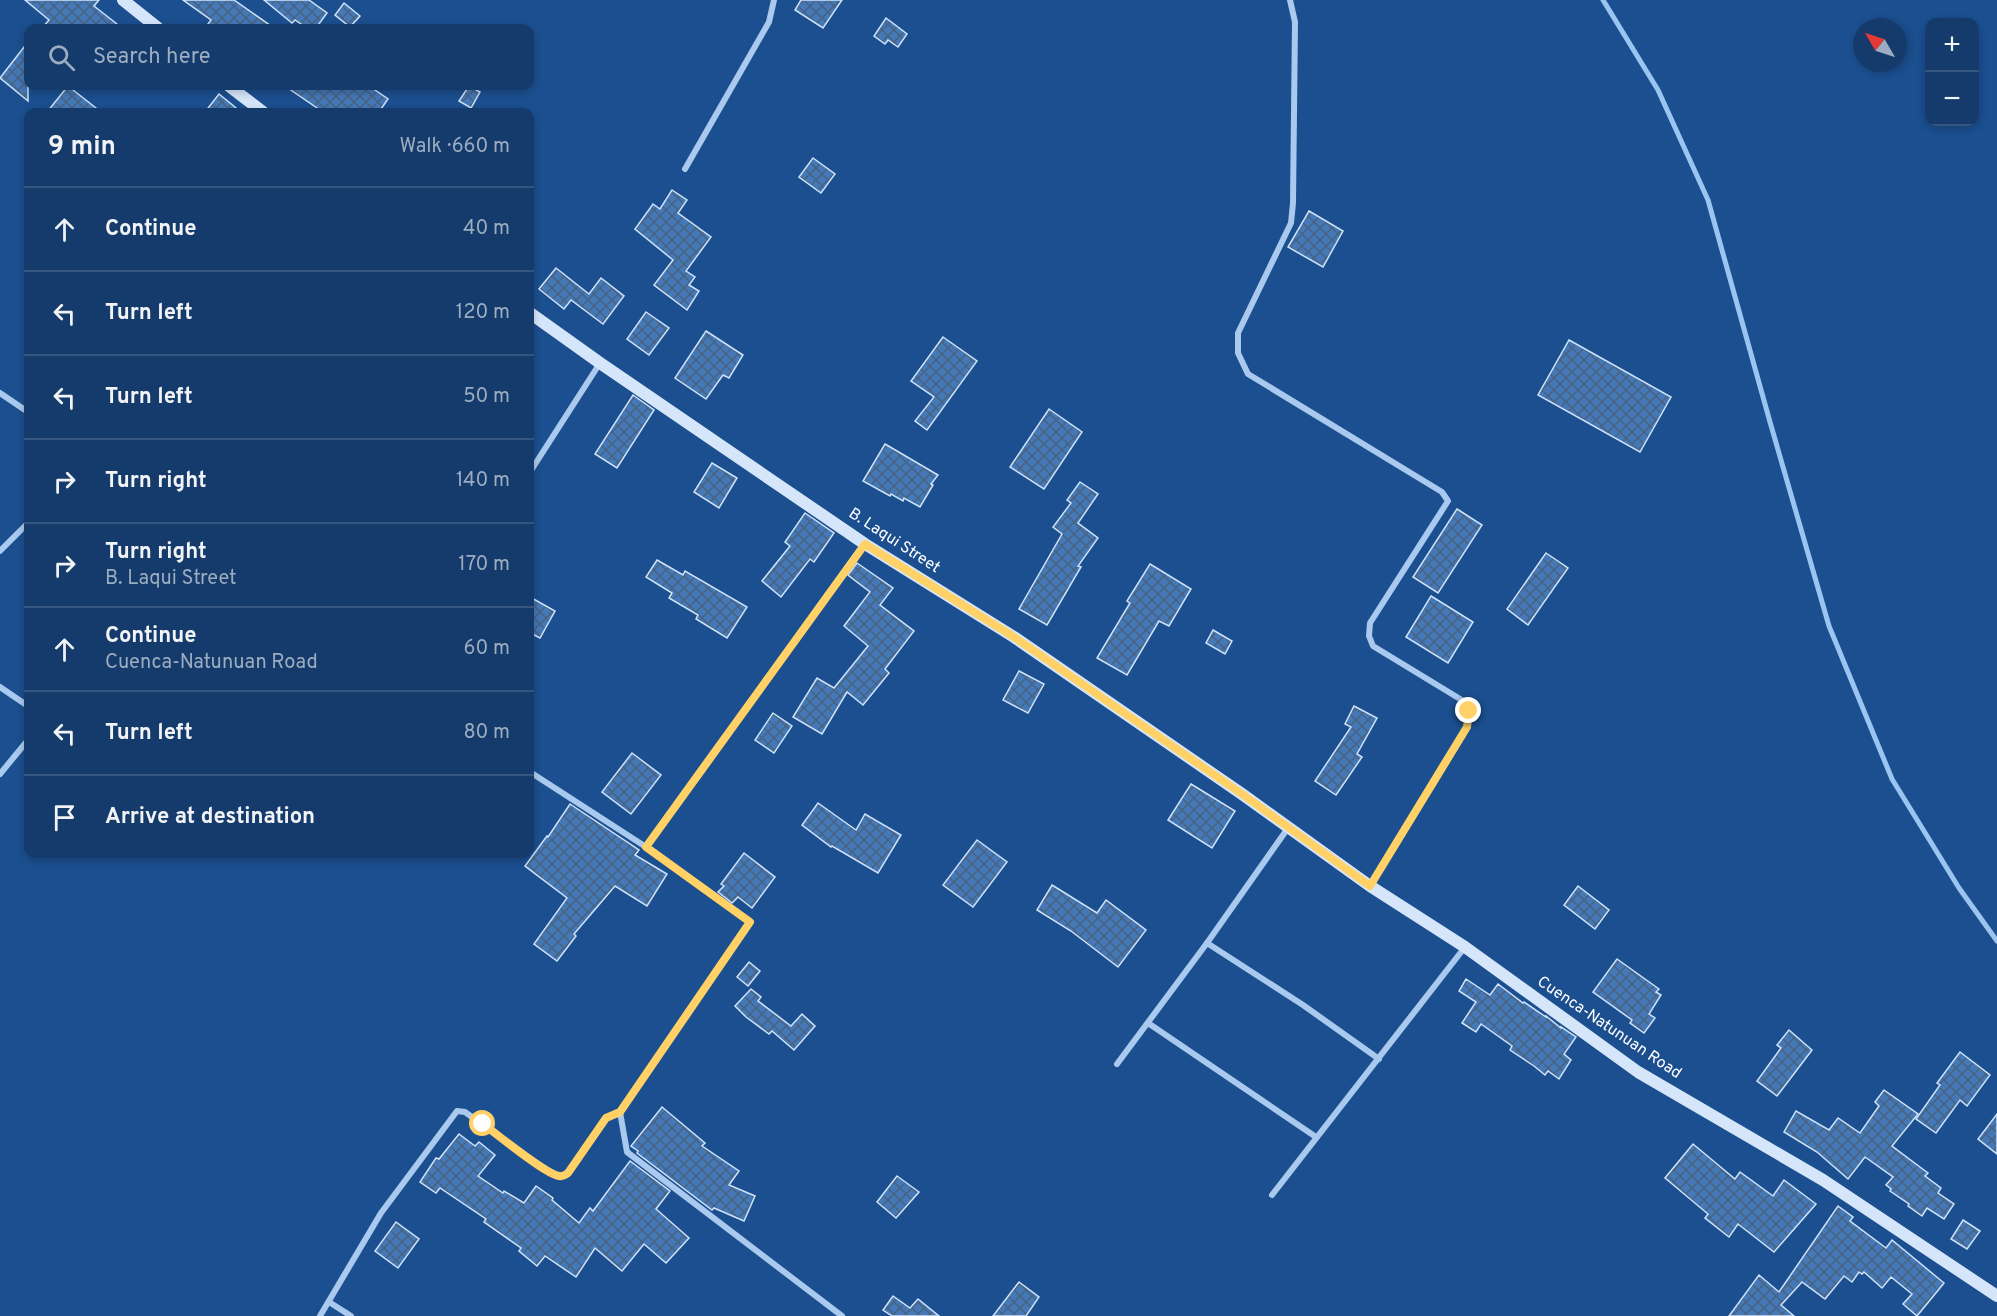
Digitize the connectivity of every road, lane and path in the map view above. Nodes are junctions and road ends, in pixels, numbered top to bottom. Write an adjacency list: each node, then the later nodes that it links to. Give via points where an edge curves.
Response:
1 (123, 0): 4 (main road)
2 (774, 0): 7 (street, via 769,22)
3 (1290, 0): 24 (street, via 1295,22 1291,223 1238,333 1238,353 1248,374 1442,492 1448,501 1370,623 1369,636 1373,646 1466,702 1469,711 1467,727)
4 (153, 24)
5 (234, 90): 6 (main road)
6 (258, 108)
7 (685, 169)
8 (534, 316): 9 (main road, B. Laqui Street)
9 (600, 363): 12 (street); 14 (main road, B. Laqui Street)
10 (0, 393): 11 (street)
11 (24, 409)
12 (534, 466)
13 (24, 527): 15 (street)
14 (865, 544): 21 (main road, B. Laqui Street, via 1014,637); 23 (street)
15 (0, 552)
16 (0, 687): 17 (street)
17 (24, 703)
18 (24, 745): 19 (street)
19 (0, 774)
20 (534, 775): 23 (street)
21 (1242, 794): 22 (main road, Cuenca-Natunuan Road)
22 (1288, 828): 24 (main road, Cuenca-Natunuan Road); 25 (street)
23 (646, 847): 30 (street, via 750,922)
24 (1370, 886): 26 (main road, Cuenca-Natunuan Road)
25 (1207, 943): 27 (street); 28 (street)
26 (1465, 947): 28 (street); 33 (main road, Cuenca-Natunuan Road, via 1638,1072 1823,1180)
27 (1148, 1023): 29 (street); 31 (street)
28 (1379, 1059): 31 (street)
29 (1118, 1064)
30 (620, 1112): 34 (street, via 606,1118 568,1173 559,1176 465,1112 457,1112 381,1213); 37 (street, via 627,1152)
31 (1316, 1137): 32 (street)
32 (1272, 1195)
33 (1997, 1296)
34 (329, 1302): 35 (street); 36 (street)
35 (320, 1316)
36 (351, 1316)
37 (842, 1316)

